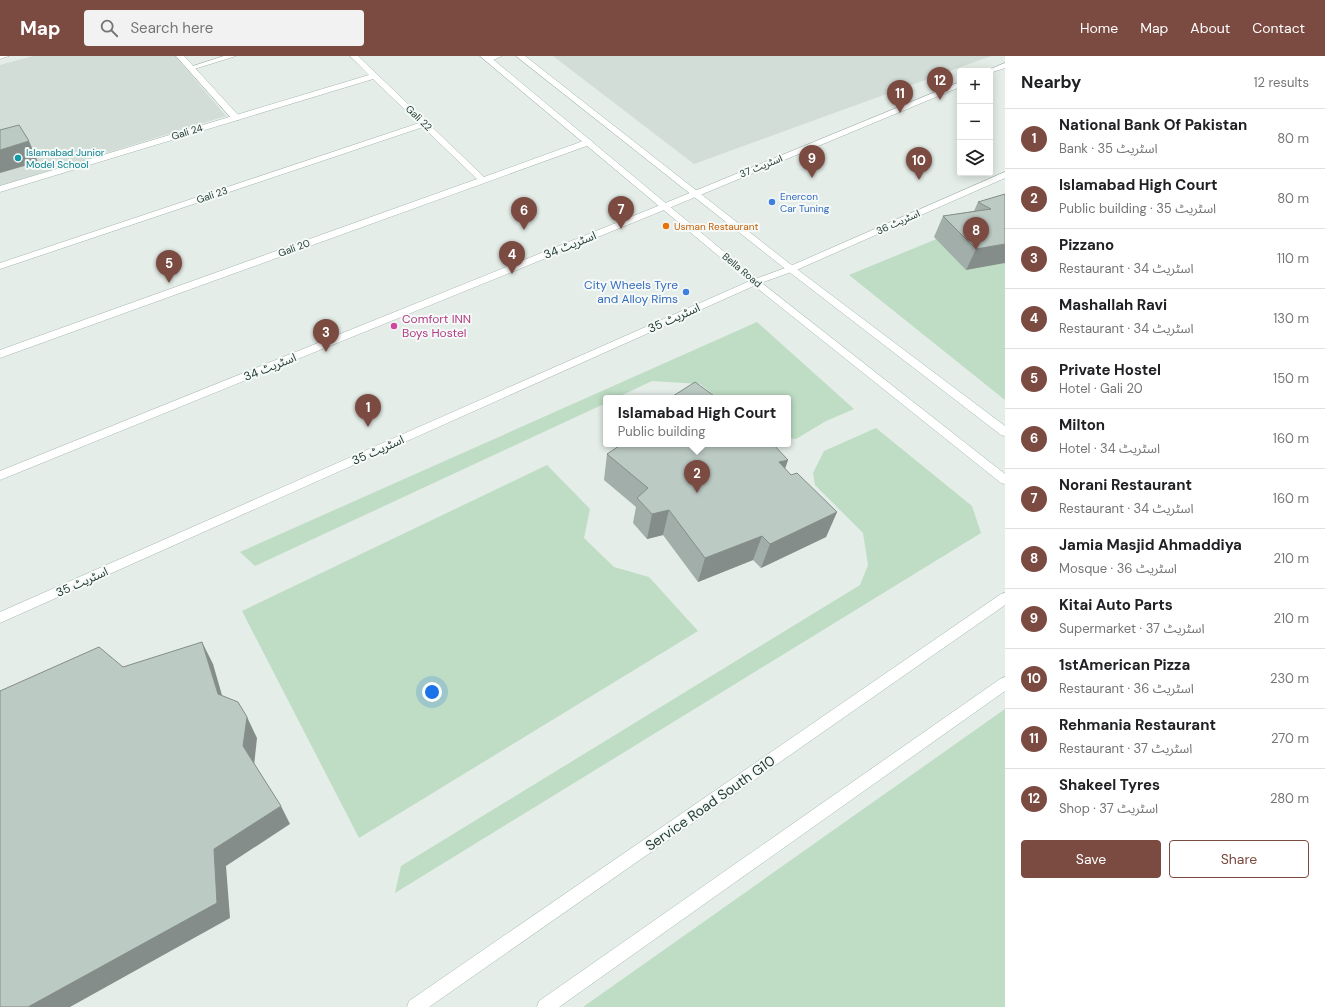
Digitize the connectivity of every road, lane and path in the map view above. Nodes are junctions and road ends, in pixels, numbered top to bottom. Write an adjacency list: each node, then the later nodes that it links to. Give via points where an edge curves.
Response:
1 (5, 56): 7 (street)
2 (180, 56): 10 (street)
3 (232, 56): 10 (street)
4 (354, 56): 12 (street, Gali 22)
5 (498, 56): 8 (street)
6 (520, 56): 20 (street)
7 (0, 57)
8 (486, 58): 16 (street, Bella Road)
9 (1005, 65): 11 (street)
10 (191, 68): 14 (street)
11 (993, 71)
12 (374, 76): 14 (street, Gali 24); 15 (street, Gali 22)
13 (957, 85): 20 (street, اسٹریٹ 37)
14 (236, 118): 19 (street, Gali 24)
15 (425, 124): 18 (street, Gali 22); 22 (street, Gali 23)
16 (589, 142): 18 (street, Gali 20); 21 (street, Bella Road)
17 (1005, 175): 23 (street, اسٹریٹ 36)
18 (483, 180): 25 (street, Gali 20)
19 (0, 190)
20 (695, 193): 21 (street, اسٹریٹ 34); 23 (street)
21 (666, 206): 24 (street, Bella Road); 27 (street, اسٹریٹ 34)
22 (0, 266)
23 (791, 269): 24 (street, اسٹریٹ 36); 26 (street)
24 (756, 282): 28 (street, Bella Road); 30 (street, اسٹریٹ 35)
25 (0, 354)
26 (1005, 432)
27 (0, 476)
28 (1005, 480)
29 (1005, 598): 32 (street, Service Road South G10)
30 (0, 618)
31 (1005, 683): 33 (street)
32 (424, 1004)
33 (545, 1007)

